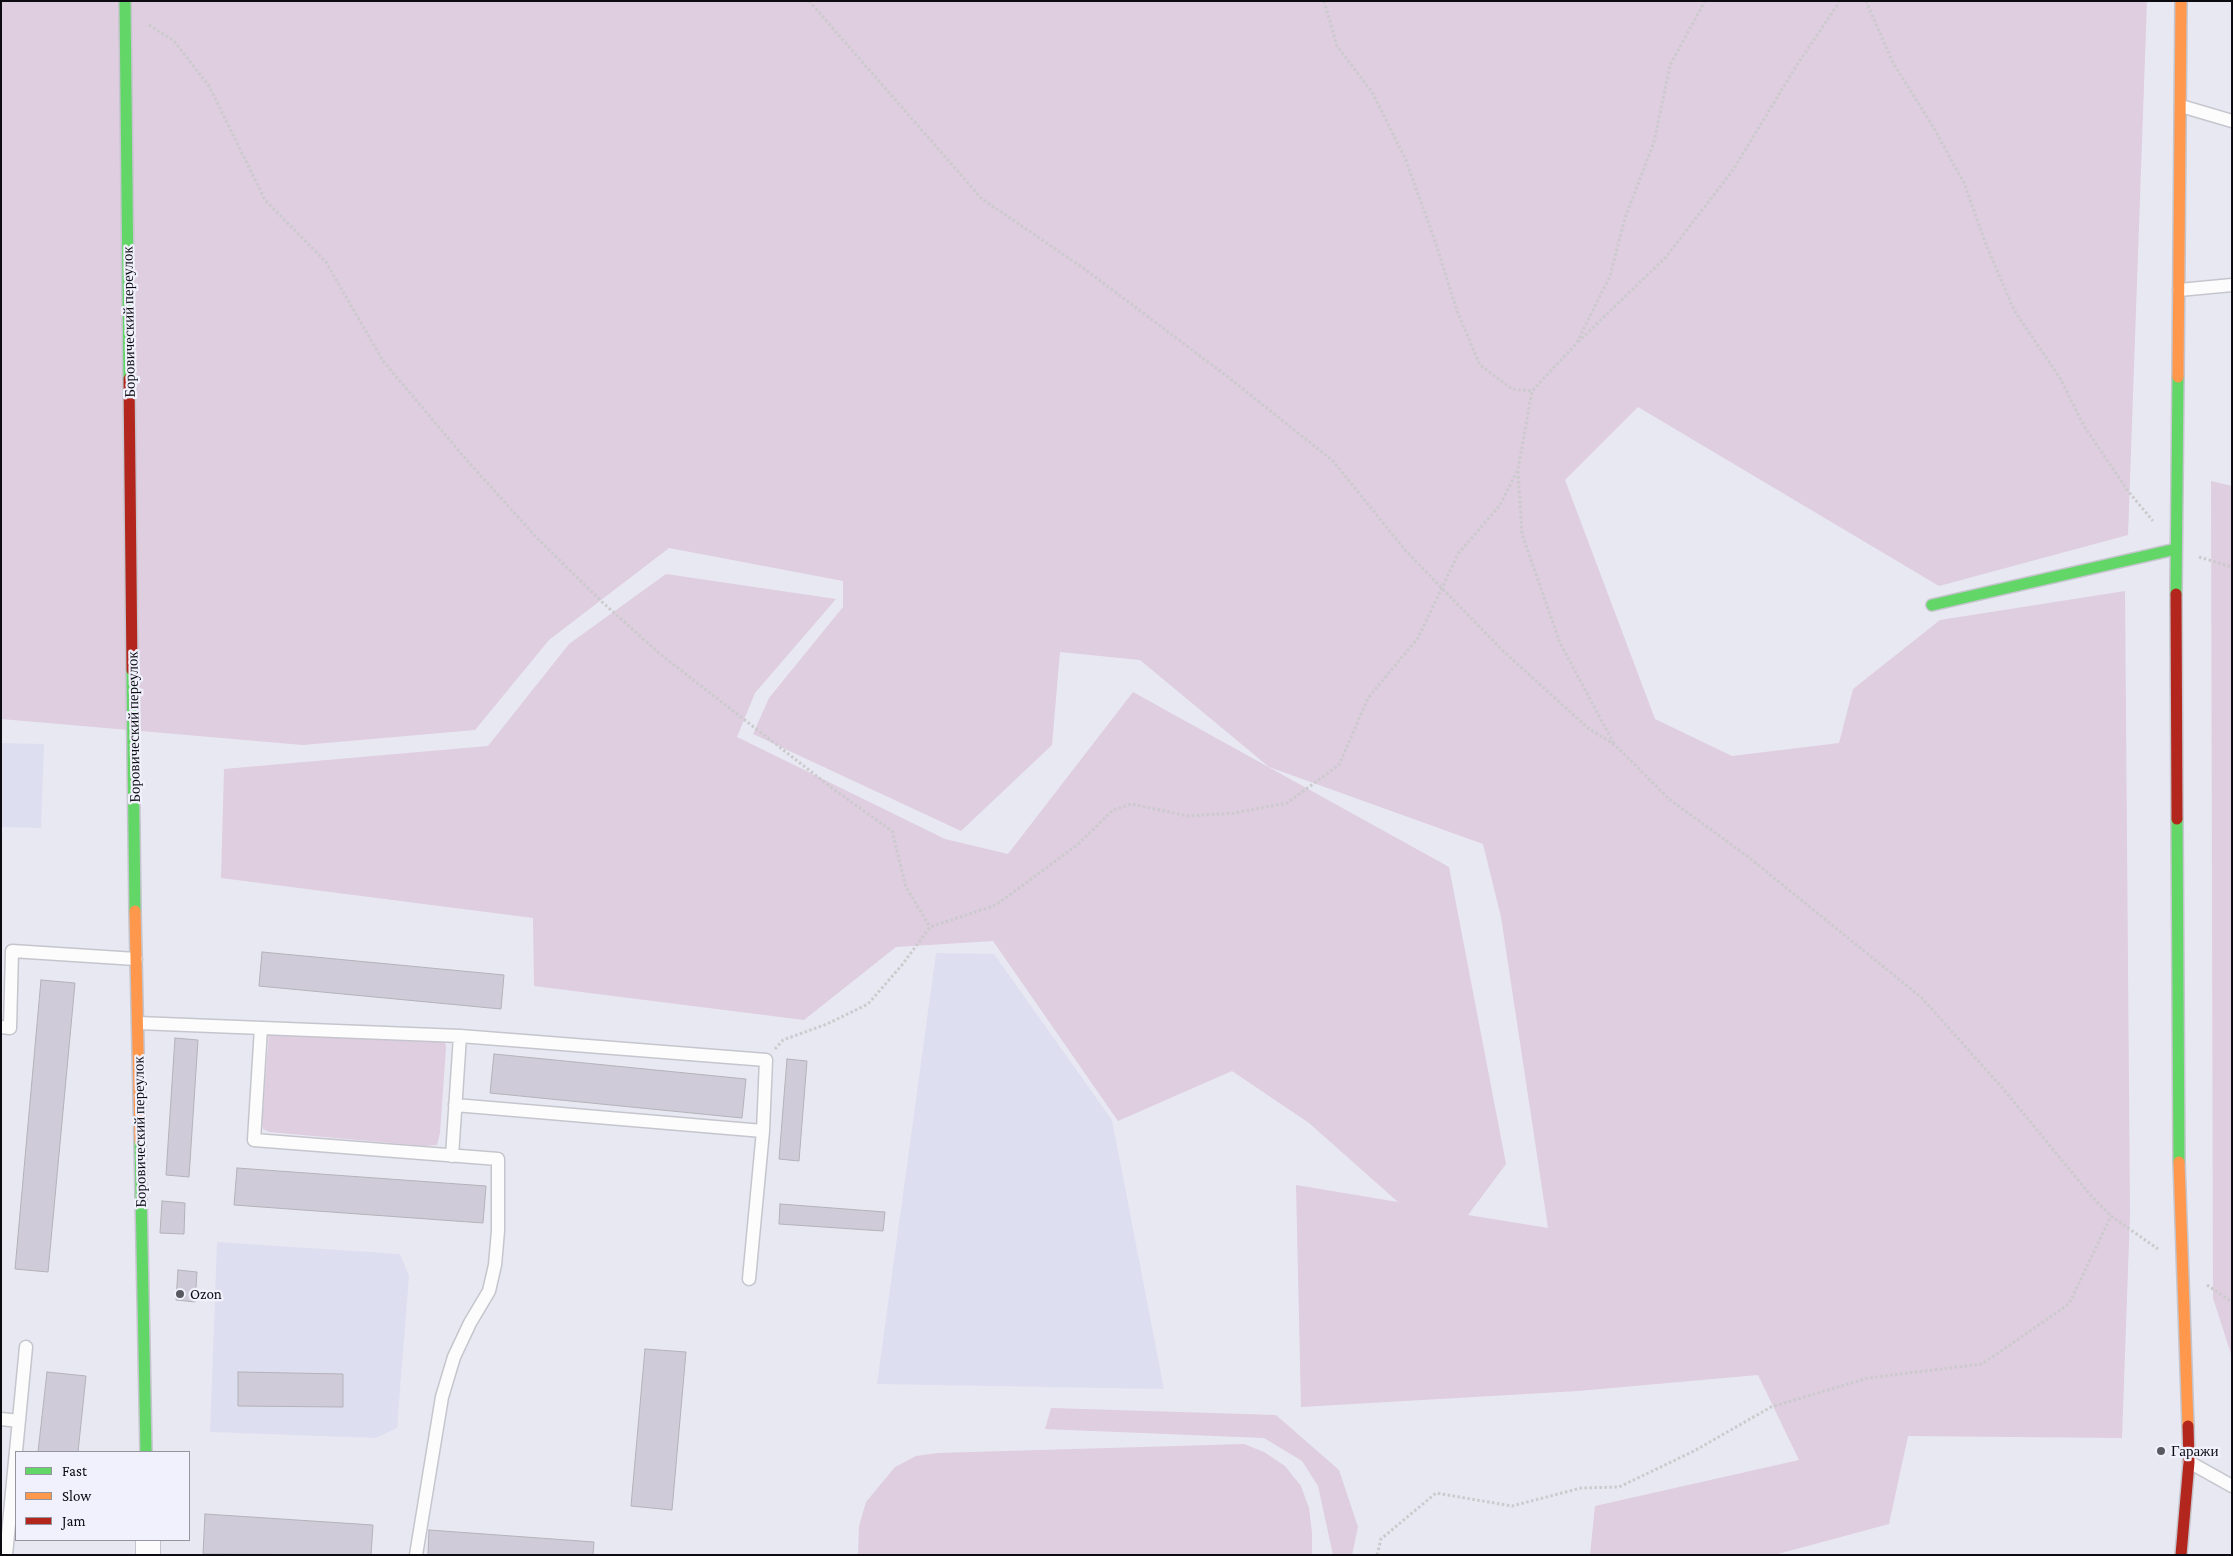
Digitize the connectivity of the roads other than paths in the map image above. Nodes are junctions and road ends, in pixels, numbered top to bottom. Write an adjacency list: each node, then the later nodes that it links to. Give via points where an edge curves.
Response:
1 (2181, 1): 3 (street)
2 (125, 5): 9 (street, Боровический переулок)
3 (2180, 106): 4 (lane); 6 (street)
4 (2232, 122)
5 (2232, 285): 6 (lane)
6 (2179, 290): 7 (street)
7 (2176, 549): 8 (street); 22 (street, via 2179,1164)
8 (1932, 605)
9 (136, 959): 10 (street, Боровический переулок); 11 (lane, via 12,951 10,1028)
10 (138, 1023): 12 (lane); 21 (street, Боровический переулок)
11 (1, 1027)
12 (261, 1028): 13 (lane); 16 (lane, via 254,1140)
13 (460, 1036): 14 (lane); 15 (lane, via 766,1060)
14 (455, 1105): 15 (lane); 16 (lane)
15 (763, 1131): 17 (lane)
16 (452, 1156): 28 (lane, via 498,1159 495,1265 489,1291 462,1340 442,1397)
17 (749, 1279)
18 (26, 1347): 20 (lane)
19 (1, 1419): 20 (lane)
20 (19, 1421): 24 (lane)
21 (146, 1451)
22 (2189, 1462): 23 (lane); 29 (street)
23 (2232, 1486)
24 (7, 1491): 26 (lane)
25 (148, 1541): 27 (street)
26 (6, 1555)
27 (148, 1555)
28 (416, 1555)
29 (2181, 1555)

